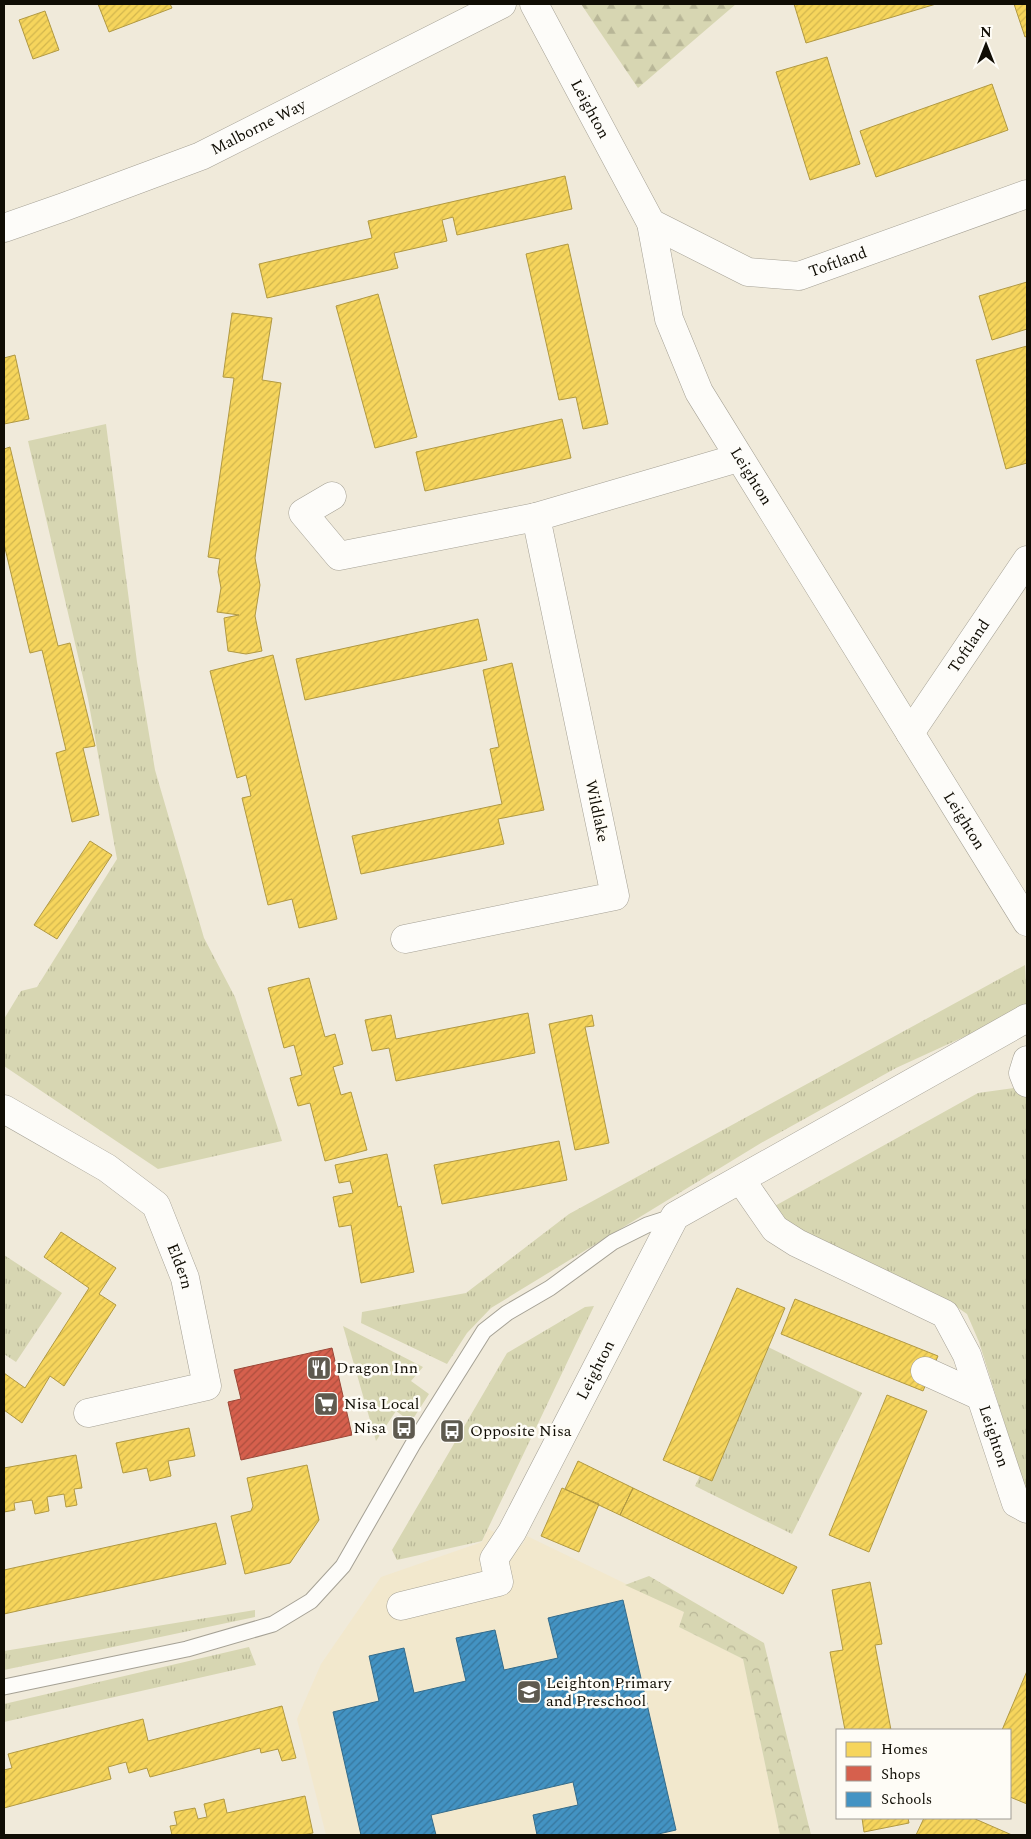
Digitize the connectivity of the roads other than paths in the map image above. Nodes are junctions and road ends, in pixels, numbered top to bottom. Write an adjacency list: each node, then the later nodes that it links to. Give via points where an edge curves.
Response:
1 (502, 4): 5 (street, Malborne Way, via 201,156)
2 (534, 4): 4 (street, Leighton)
3 (1027, 194): 4 (street, Toftland, via 799,276 748,272)
4 (651, 223): 6 (street, Leighton, via 669,319 699,392)
5 (8, 226)
6 (738, 458): 8 (street); 10 (street, Leighton)
7 (332, 496): 8 (street, via 302,513 339,556)
8 (536, 517): 12 (street, Wildlake, via 614,896)
9 (1027, 560): 10 (street, Toftland)
10 (910, 733): 11 (street, Leighton)
11 (1027, 922)
12 (405, 939)
13 (1027, 1018): 17 (street)
14 (1027, 1060): 15 (street, via 1022,1073)
15 (1027, 1083)
16 (4, 1110): 21 (street, Eldern, via 107,1168 156,1205 185,1278 206,1386)
17 (740, 1180): 18 (street); 20 (street, Leighton, via 775,1229 797,1243 946,1314 966,1355)
18 (675, 1216): 23 (street, Leighton, via 512,1532 494,1559 499,1582); 24 (lane, via 647,1225 613,1242 484,1331 413,1444 343,1566 312,1601 273,1624 187,1649)
19 (925, 1371): 20 (street)
20 (980, 1396): 22 (street, Leighton, via 1016,1503)
21 (88, 1413)
22 (1027, 1509)
23 (401, 1606)
24 (4, 1687)

